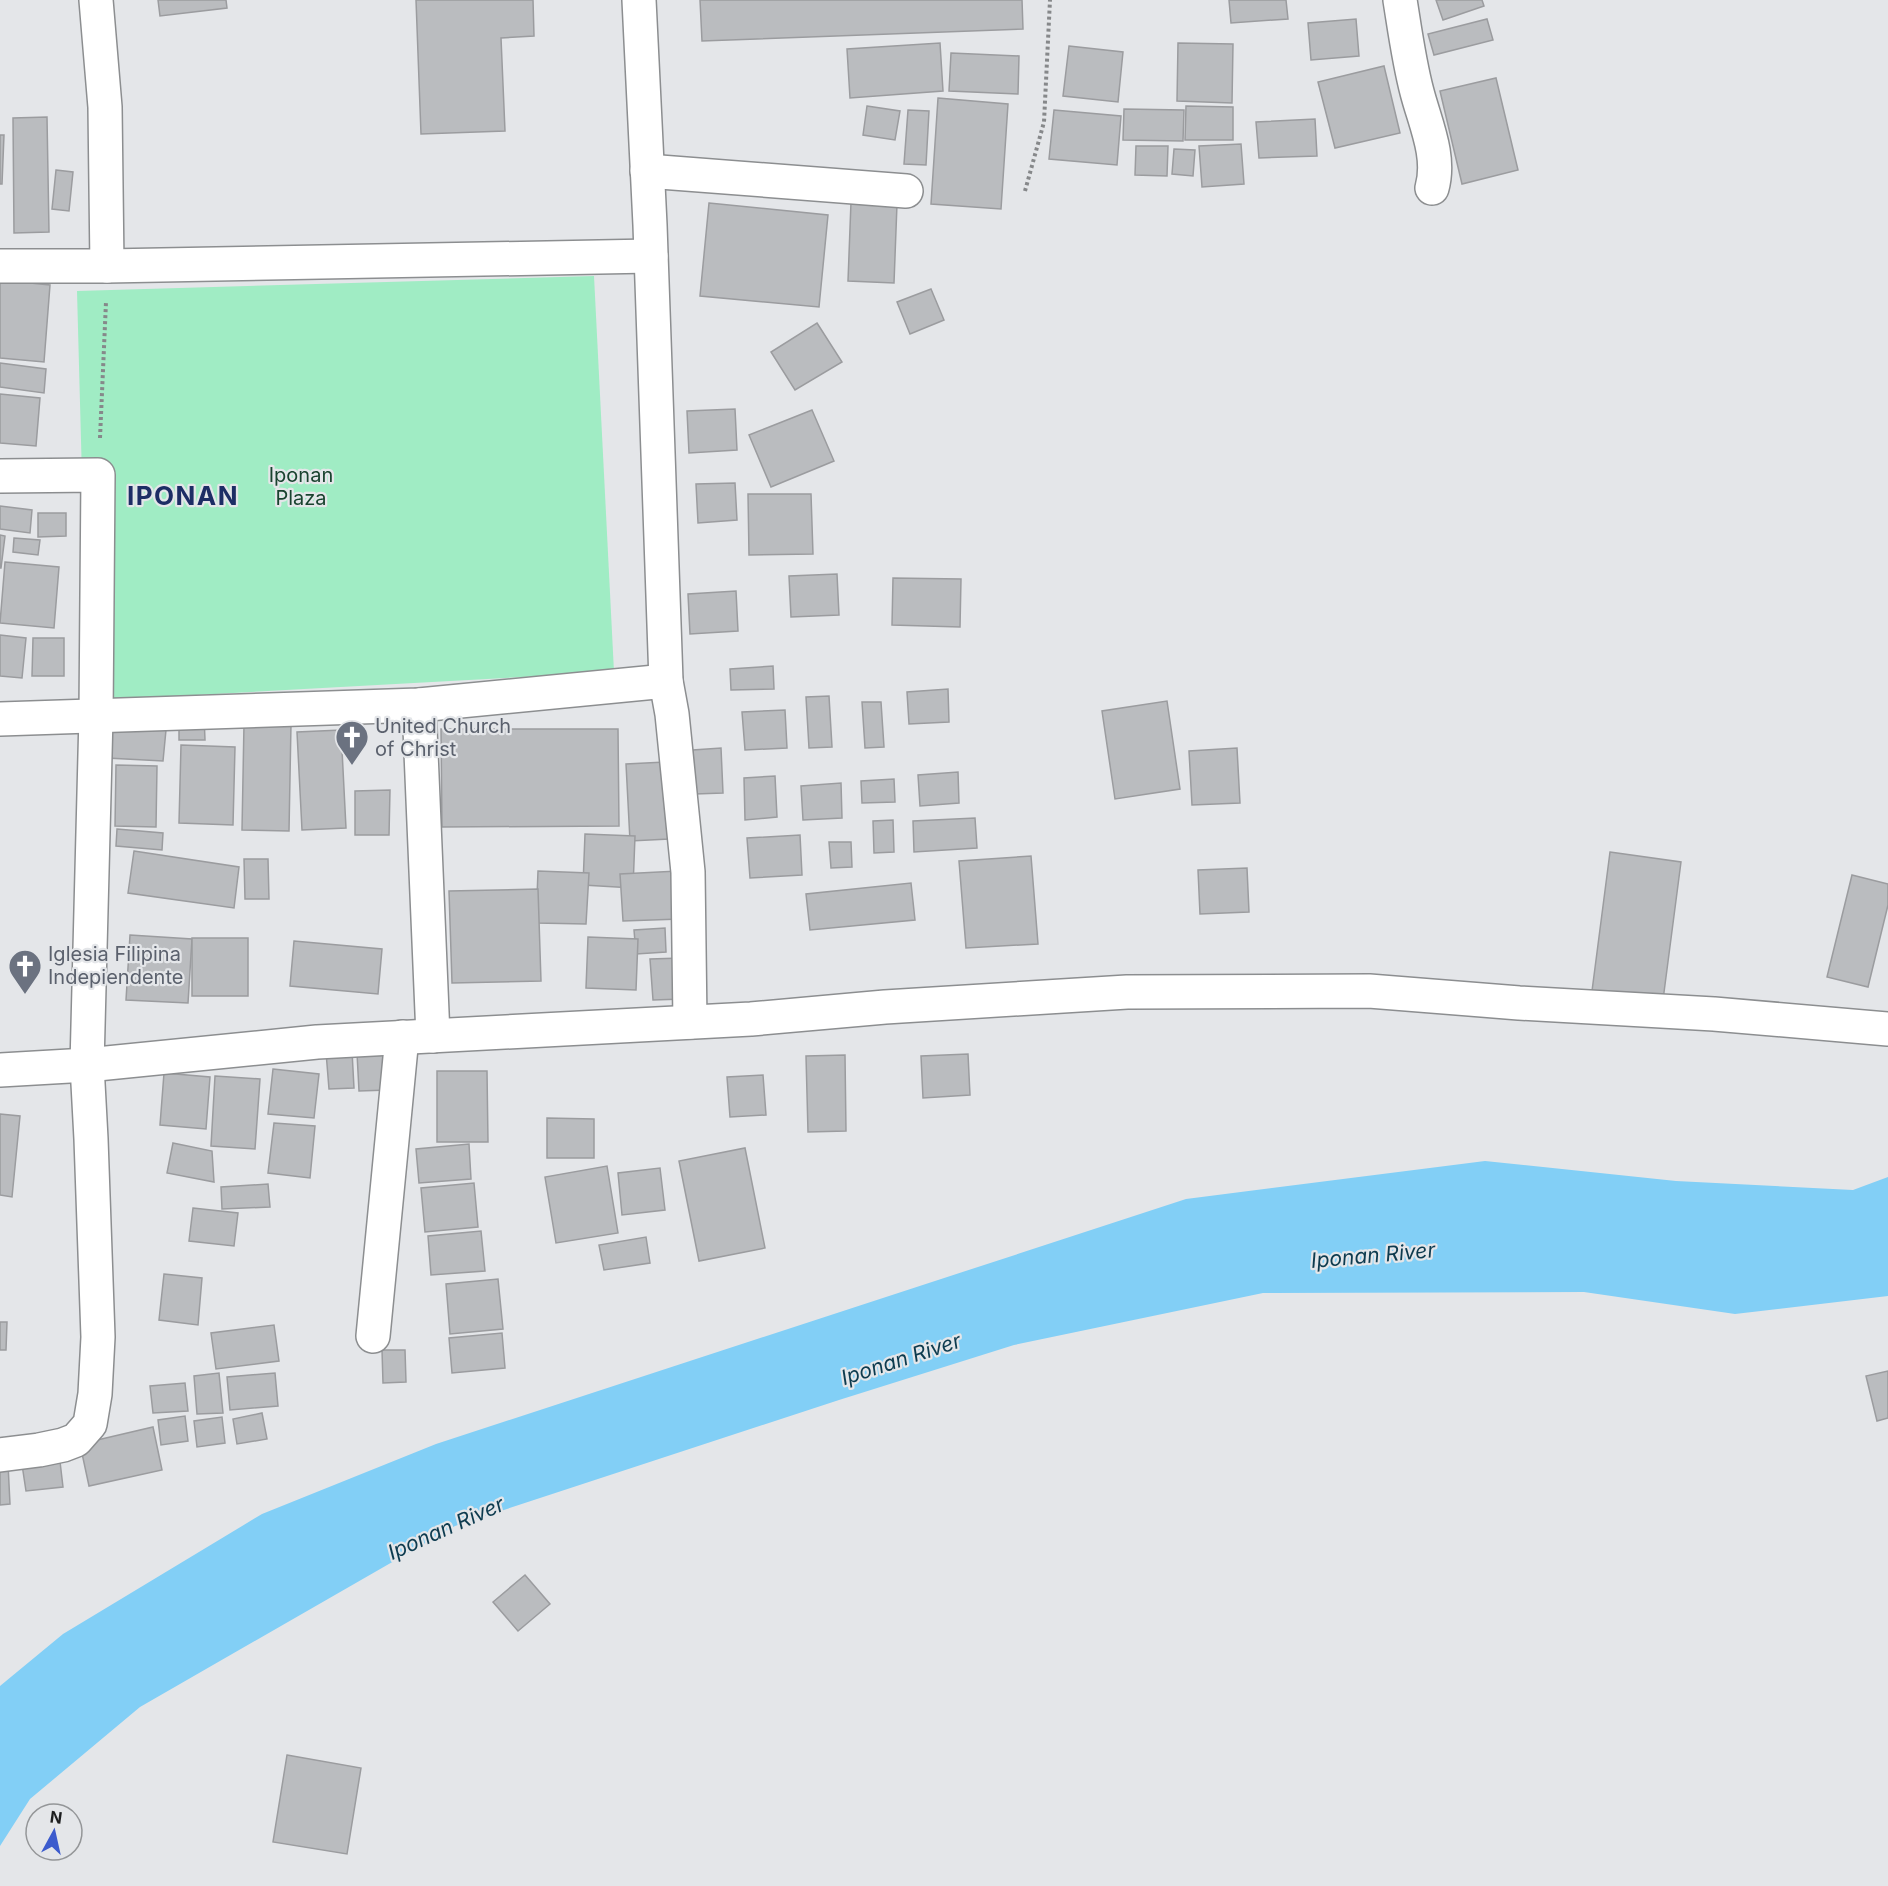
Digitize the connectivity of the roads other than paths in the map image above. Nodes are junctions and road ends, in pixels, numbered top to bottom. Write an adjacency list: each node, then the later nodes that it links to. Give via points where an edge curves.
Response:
1 (96, 0): 9 (street, via 105,107)
2 (639, 0): 4 (street)
3 (1400, 0): 5 (street, via 1417,91 1433,147)
4 (647, 171): 6 (street); 7 (street)
5 (1432, 188)
6 (906, 191)
7 (651, 256): 9 (street); 11 (street)
8 (0, 266): 9 (street)
9 (108, 266)
10 (0, 476): 13 (street, via 98,475)
11 (666, 681): 12 (street); 15 (street, via 688,872)
12 (419, 705): 13 (street); 17 (street)
13 (96, 716): 14 (street); 18 (street)
14 (0, 719)
15 (690, 1022): 16 (street, via 1127,992 1370,992); 17 (street)
16 (1888, 1029)
17 (418, 1036): 18 (street); 20 (street)
18 (87, 1065): 19 (street); 21 (street, via 98,1337 90,1424 76,1440 63,1445)
19 (0, 1070)
20 (373, 1336)
21 (0, 1455)

